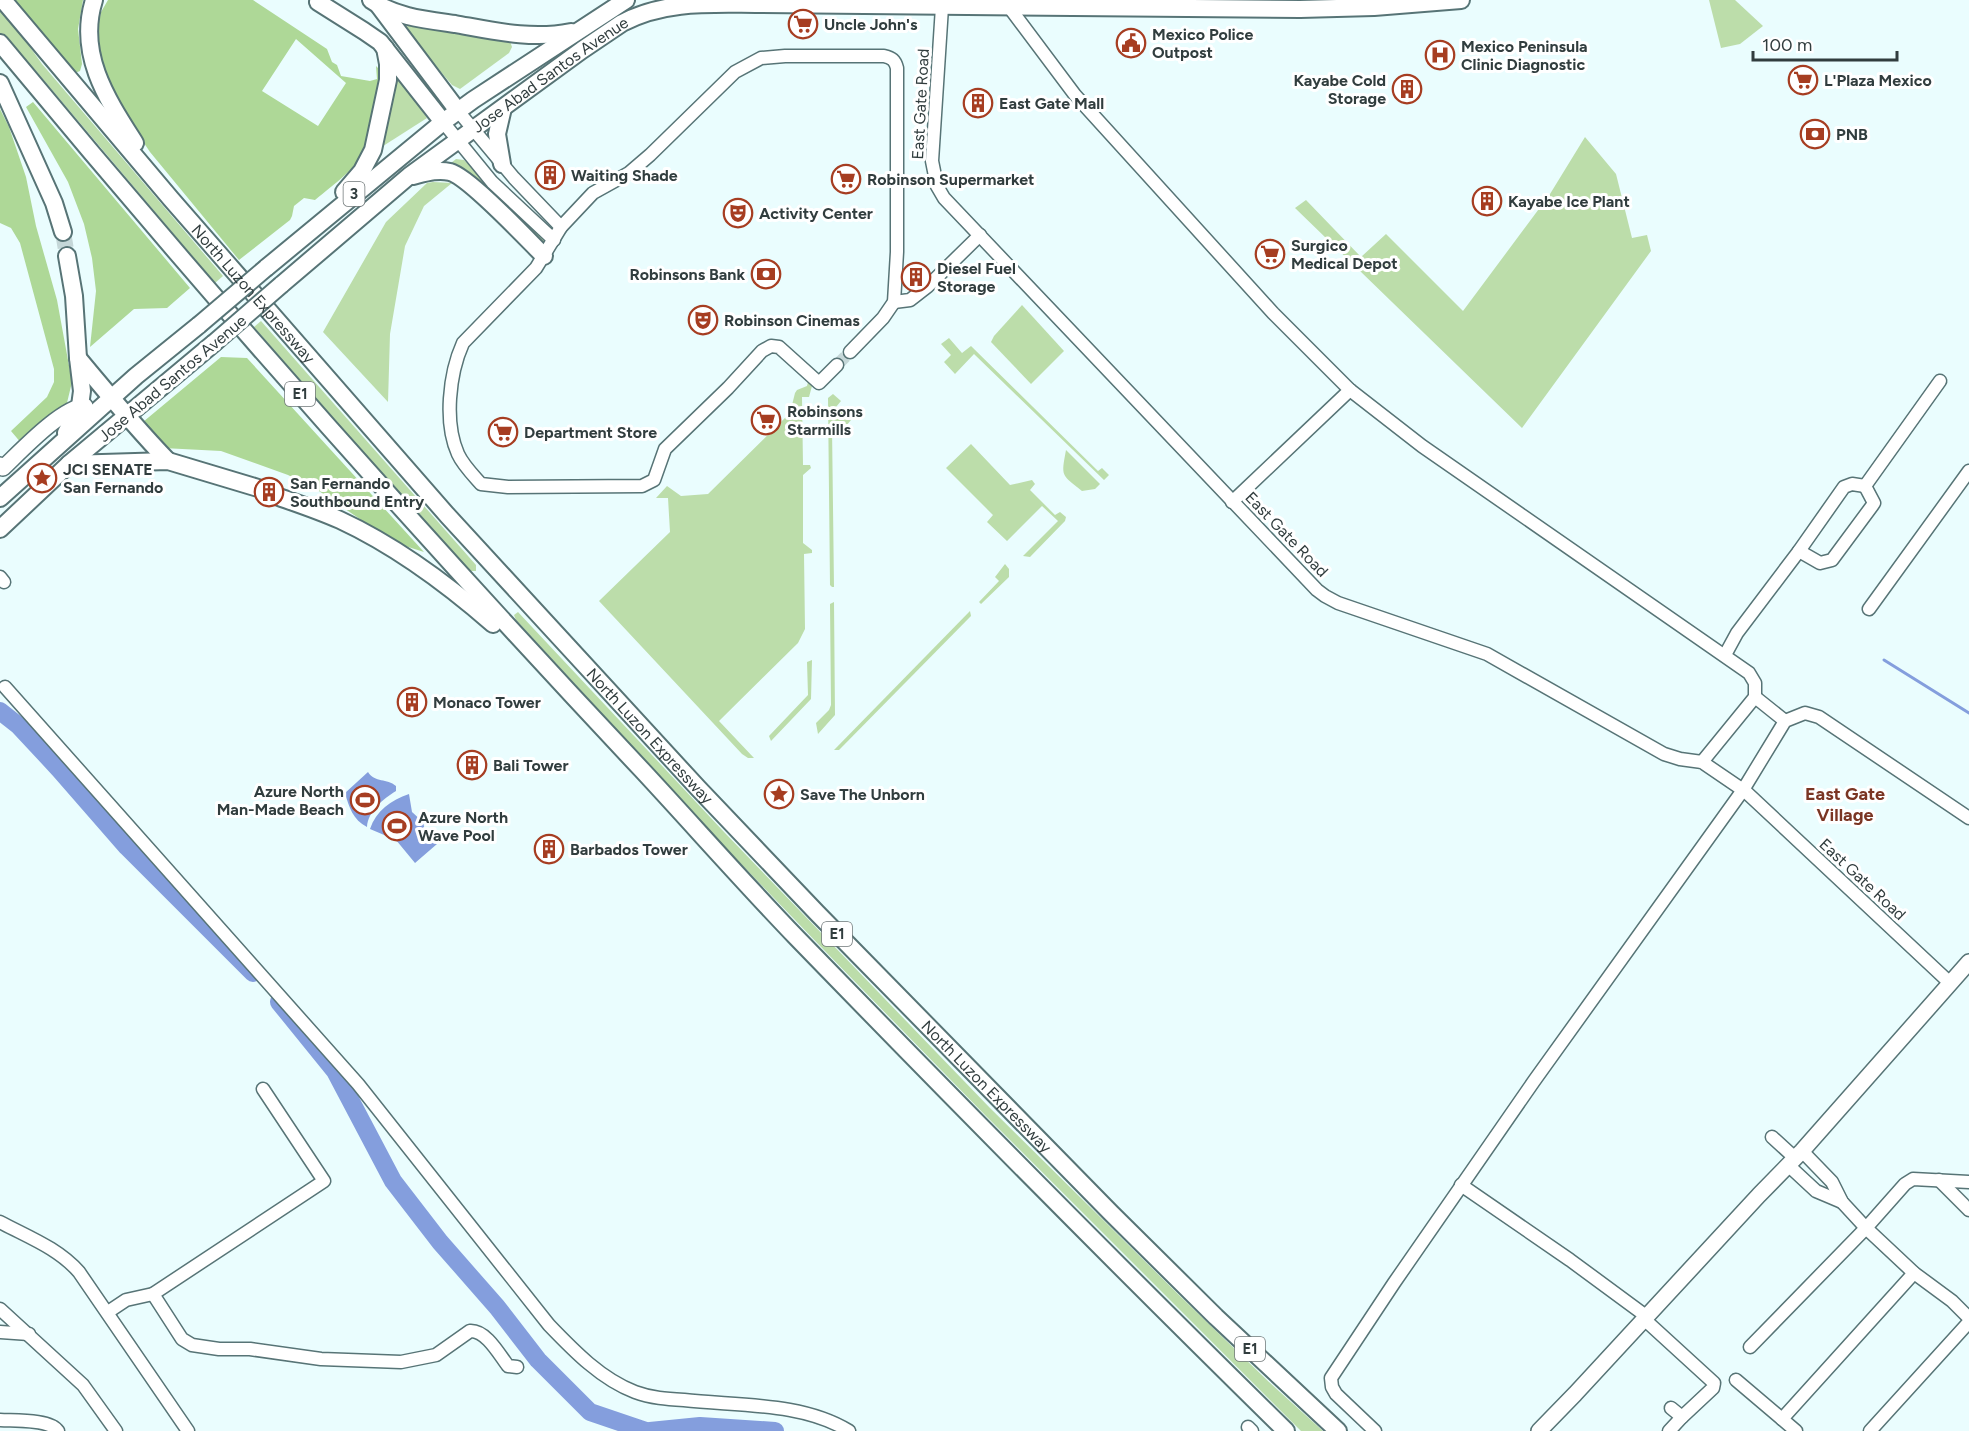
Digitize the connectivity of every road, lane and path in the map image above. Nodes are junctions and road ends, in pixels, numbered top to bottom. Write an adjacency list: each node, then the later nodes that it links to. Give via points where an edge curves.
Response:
1 (3, 0): 23 (highway, North Luzon Expressway / E1)
2 (94, 0): 23 (highway, via 89,43 98,79)
3 (626, 0): 12 (highway, Jose Abad Santos Avenue / 3)
4 (1461, 0): 10 (highway)
5 (318, 2): 14 (highway)
6 (766, 2): 11 (highway, Jose Abad Santos Avenue / 3); 16 (highway, Jose Abad Santos Avenue / 3, via 686,5 641,14 622,22)
7 (374, 3): 12 (highway, via 423,19 507,33 547,36); 17 (highway)
8 (1016, 4): 9 (highway, Jose Abad Santos Avenue); 11 (highway, Jose Abad Santos Avenue / 3); 36 (street, via 1076,95 1273,314)
9 (1174, 4): 10 (highway)
10 (1341, 4)
11 (942, 7): 27 (street, East Gate Road, via 934,174 944,198)
12 (577, 31): 17 (highway, Jose Abad Santos Avenue / 3)
13 (0, 43): 54 (highway, North Luzon Expressway / E1, via 176,253)
14 (385, 48): 18 (highway); 25 (highway, via 388,80 373,150 362,171)
15 (0, 83): 26 (highway, via 54,203)
16 (503, 108): 19 (highway, Jose Abad Santos Avenue / 3); 21 (highway, via 497,134)
17 (458, 111): 18 (highway, Jose Abad Santos Avenue / 3); 19 (street)
18 (443, 122): 20 (street); 25 (highway, Jose Abad Santos Avenue / 3)
19 (473, 129): 20 (highway, Jose Abad Santos Avenue / 3); 21 (street)
20 (457, 140): 22 (highway, Jose Abad Santos Avenue / 3); 28 (street, via 492,182)
21 (502, 164): 24 (street)
22 (409, 176): 30 (highway, via 437,171 452,173); 39 (highway, Jose Abad Santos Avenue / 3, bridge)
23 (171, 199): 93 (highway, North Luzon Expressway / E1, via 447,515 832,929 1111,1213)
24 (561, 226): 28 (street); 31 (street, via 593,193 629,173 650,155 735,72 751,62 785,56 890,58 897,68)
25 (312, 230): 37 (highway, Jose Abad Santos Avenue / 3, bridge)
26 (63, 232)
27 (980, 235): 31 (street, via 928,286 910,300); 49 (street, East Gate Road)
28 (554, 240): 30 (street)
29 (67, 256): 33 (highway)
30 (544, 256): 34 (street, via 463,344 456,358 450,390 453,440 459,456 481,484 642,486 654,480 664,449 762,351 779,347 819,383)
31 (894, 302): 32 (street)
32 (850, 352)
33 (78, 358): 37 (highway); 38 (highway, via 82,391)
34 (837, 365)
35 (1940, 381): 45 (street)
36 (1350, 390): 49 (street); 53 (street, via 1422,446)
37 (108, 401): 38 (main road); 39 (highway); 40 (highway, Jose Abad Santos Avenue / 3)
38 (75, 408): 40 (highway); 43 (main road)
39 (127, 415): 41 (highway); 42 (highway, Jose Abad Santos Avenue / 3)
40 (60, 444): 48 (highway, Jose Abad Santos Avenue / 3)
41 (168, 461): 42 (highway); 46 (highway)
42 (69, 464): 50 (highway, Jose Abad Santos Avenue / 3)
43 (1, 466)
44 (1969, 471): 52 (street)
45 (1865, 486): 51 (street, via 1844,487); 51 (street, via 1874,503 1832,560 1820,563)
46 (258, 488)
47 (279, 496): 54 (highway, via 353,527 425,569)
48 (0, 498)
49 (1232, 502): 58 (street, East Gate Road, via 1325,596 1487,654 1664,754)
50 (0, 529)
51 (1799, 551): 53 (street)
52 (1869, 609)
53 (1725, 655): 56 (street, via 1749,673 1755,683)
54 (556, 680): 92 (highway, North Luzon Expressway / E1, via 795,936)
55 (5, 687): 91 (street, via 358,1084 549,1325 578,1354 607,1377 657,1398 767,1407 815,1416)
56 (1755, 697): 57 (street); 58 (street)
57 (1785, 721): 59 (street); 60 (street, via 1805,713 1819,717)
58 (1702, 762): 59 (street, East Gate Road)
59 (1743, 789): 62 (street, East Gate Road); 68 (street)
60 (1969, 818)
61 (1969, 962): 62 (main road)
62 (1950, 983): 65 (main road)
63 (263, 1089): 74 (street, via 324,1181)
64 (1772, 1137): 65 (street)
65 (1795, 1158): 69 (street, via 1832,1182); 69 (street, via 1816,1191); 77 (main road, via 1756,1192)
66 (1939, 1180): 67 (street); 70 (street); 72 (street, via 1913,1179 1905,1184)
67 (1969, 1182)
68 (1461, 1185): 77 (street); 94 (street, via 1331,1378 1336,1394)
69 (1842, 1202): 72 (street)
70 (1969, 1210)
71 (0, 1222): 76 (street, via 68,1260)
72 (1866, 1228): 73 (street); 81 (street)
73 (1914, 1273): 78 (street, via 1952,1301); 86 (street)
74 (153, 1294): 76 (street, via 126,1300); 82 (street, via 182,1339 192,1345 321,1359 401,1362 436,1355 474,1331 482,1333 508,1366)
75 (0, 1309): 80 (street)
76 (108, 1312): 90 (street)
77 (1645, 1317): 85 (street, via 1713,1383 1713,1388); 95 (main road)
78 (1969, 1320): 98 (street)
79 (0, 1332): 80 (street)
80 (28, 1334): 89 (street, via 82,1385)
81 (1750, 1347)
82 (517, 1367)
83 (1736, 1380): 86 (street)
84 (1671, 1408): 85 (street)
85 (1682, 1417): 96 (street)
86 (1782, 1419): 97 (street)
87 (0, 1420): 88 (street, via 45,1423)
88 (56, 1429)
89 (116, 1431)
90 (188, 1431)
91 (849, 1431)
92 (1286, 1431)
93 (1338, 1431)
94 (1375, 1431)
95 (1539, 1431)
96 (1669, 1431)
97 (1797, 1431)
98 (1870, 1431)

